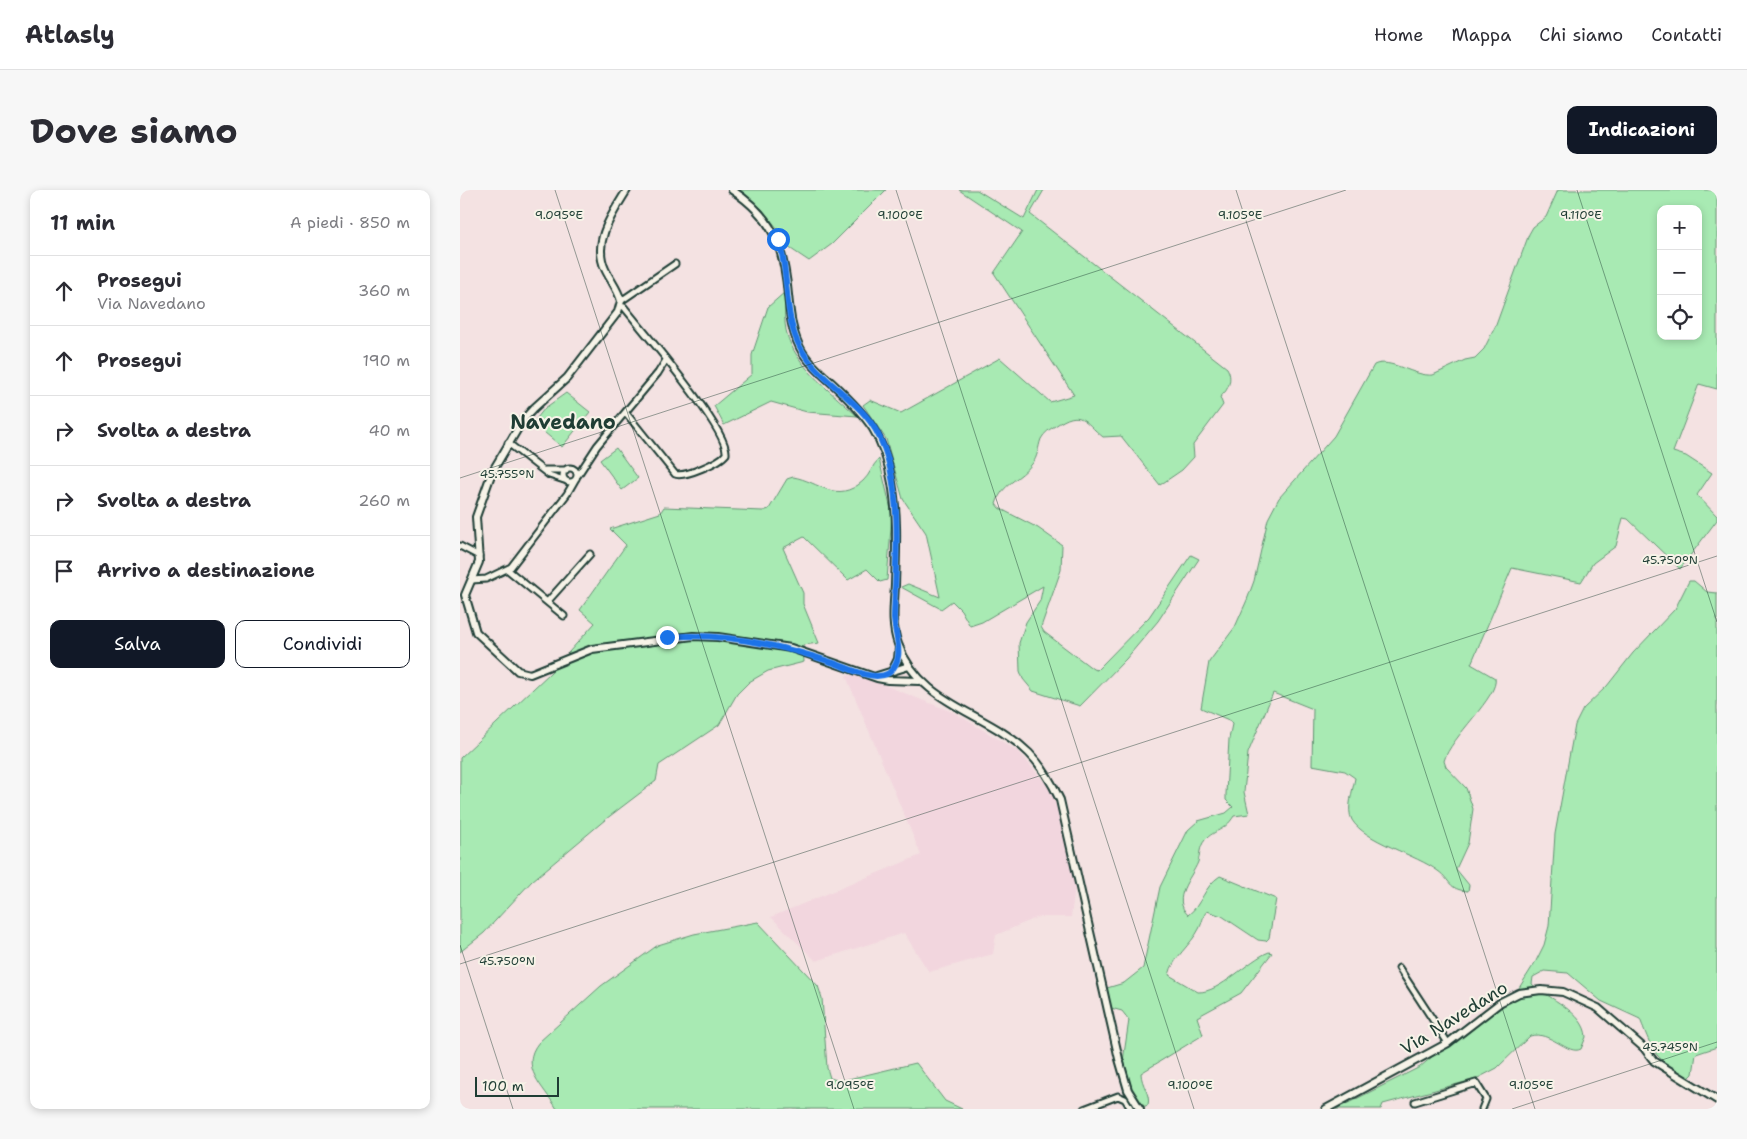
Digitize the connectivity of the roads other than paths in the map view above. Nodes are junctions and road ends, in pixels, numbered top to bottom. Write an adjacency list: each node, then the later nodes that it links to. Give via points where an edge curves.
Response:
1 (627, 190): 4 (street)
2 (634, 190): 4 (street)
3 (732, 190): 24 (street, via 763,217 778,239 786,266 790,316 797,341 811,364 866,416 875,429 886,458 895,506 894,618)
4 (623, 197): 6 (street, via 605,229 601,249 605,269)
5 (675, 264): 6 (street)
6 (621, 303): 7 (street); 9 (street, via 567,378 534,408)
7 (666, 360): 8 (street); 8 (street, via 698,400 725,445 726,454 720,461 679,476)
8 (626, 413): 10 (street)
9 (508, 443): 12 (street); 18 (street, via 478,507)
10 (583, 464): 11 (street); 14 (street)
11 (573, 468): 13 (street); 14 (street)
12 (542, 470): 13 (street); 15 (street)
13 (566, 470): 15 (street, via 564,477)
14 (577, 477): 15 (street); 19 (street)
15 (567, 482)
16 (460, 546): 18 (street)
17 (590, 554): 22 (street)
18 (479, 556): 20 (street)
19 (508, 570): 20 (street, via 486,579); 22 (street)
20 (472, 580): 21 (street)
21 (463, 596): 27 (street, via 476,632 524,673 541,671 592,649 693,636 791,648)
22 (548, 602): 23 (street)
23 (564, 616)
24 (899, 646): 25 (street); 26 (street, via 898,659)
25 (909, 666): 26 (street); 28 (street); 29 (street)
26 (892, 671): 27 (street)
27 (874, 676): 28 (street)
28 (900, 680): 29 (street)
29 (921, 682): 36 (street, via 1028,752 1053,784 1060,800 1119,1059 1128,1090)
30 (1399, 968): 31 (street)
31 (1448, 1043): 32 (street, Via Navedano, via 1519,993 1541,990 1564,992 1598,1008 1644,1048 1654,1061); 37 (street, Via Navedano)
32 (1717, 1100)
33 (1415, 1102): 38 (street, via 1476,1083 1486,1099)
34 (1084, 1109): 35 (street, via 1118,1096 1125,1099)
35 (1131, 1109)
36 (1140, 1109)
37 (1326, 1109)
38 (1482, 1109)

